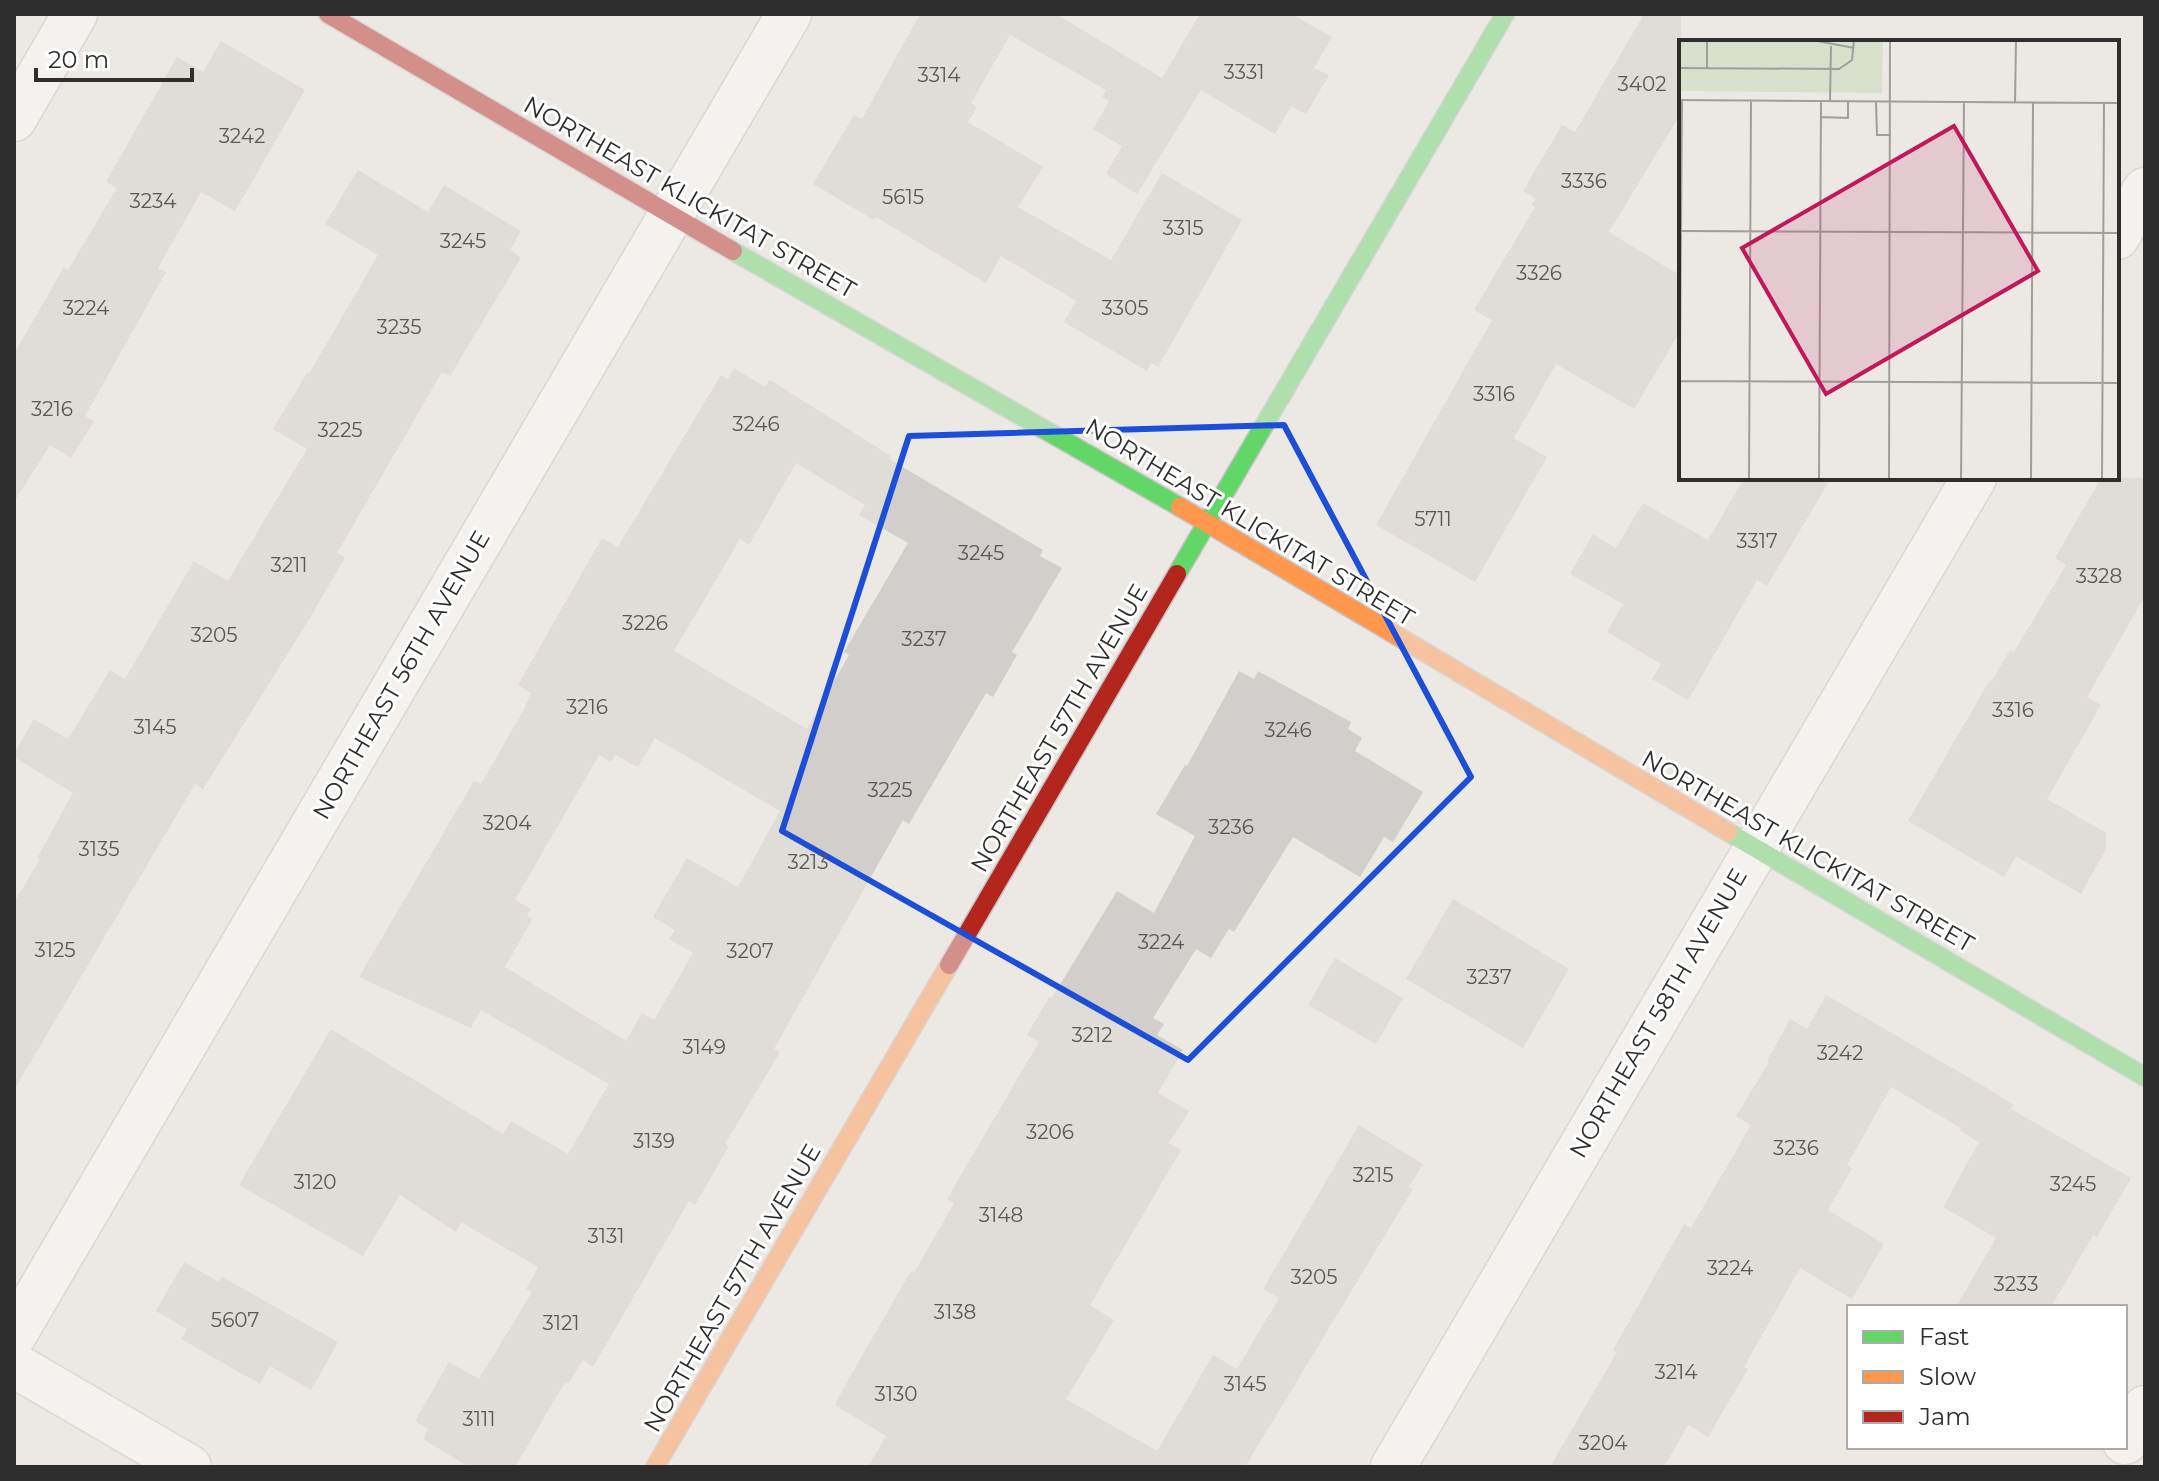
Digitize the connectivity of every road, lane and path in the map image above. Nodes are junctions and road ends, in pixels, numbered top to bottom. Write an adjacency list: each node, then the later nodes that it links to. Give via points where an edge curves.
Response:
1 (75, 14): 5 (street)
2 (328, 14): 7 (street, NORTHEAST KLICKITAT STREET)
3 (789, 14): 7 (street, NORTHEAST 56TH AVENUE)
4 (1505, 14): 10 (street, NORTHEAST 57TH AVENUE)
5 (14, 119)
6 (2145, 190): 8 (street)
7 (670, 215): 10 (street, NORTHEAST KLICKITAT STREET); 13 (street, NORTHEAST 56TH AVENUE)
8 (2119, 234)
9 (1973, 480): 11 (street, NORTHEAST 58TH AVENUE)
10 (1207, 523): 11 (street, NORTHEAST KLICKITAT STREET); 19 (street, NORTHEAST 57TH AVENUE)
11 (1755, 848): 12 (street, NORTHEAST KLICKITAT STREET); 20 (street, NORTHEAST 58TH AVENUE)
12 (2145, 1077)
13 (14, 1335)
14 (14, 1365): 18 (street)
15 (2145, 1408): 16 (street)
16 (2127, 1439)
17 (2121, 1449): 21 (street)
18 (189, 1467)
19 (655, 1467)
20 (1393, 1467)
21 (2110, 1467)

